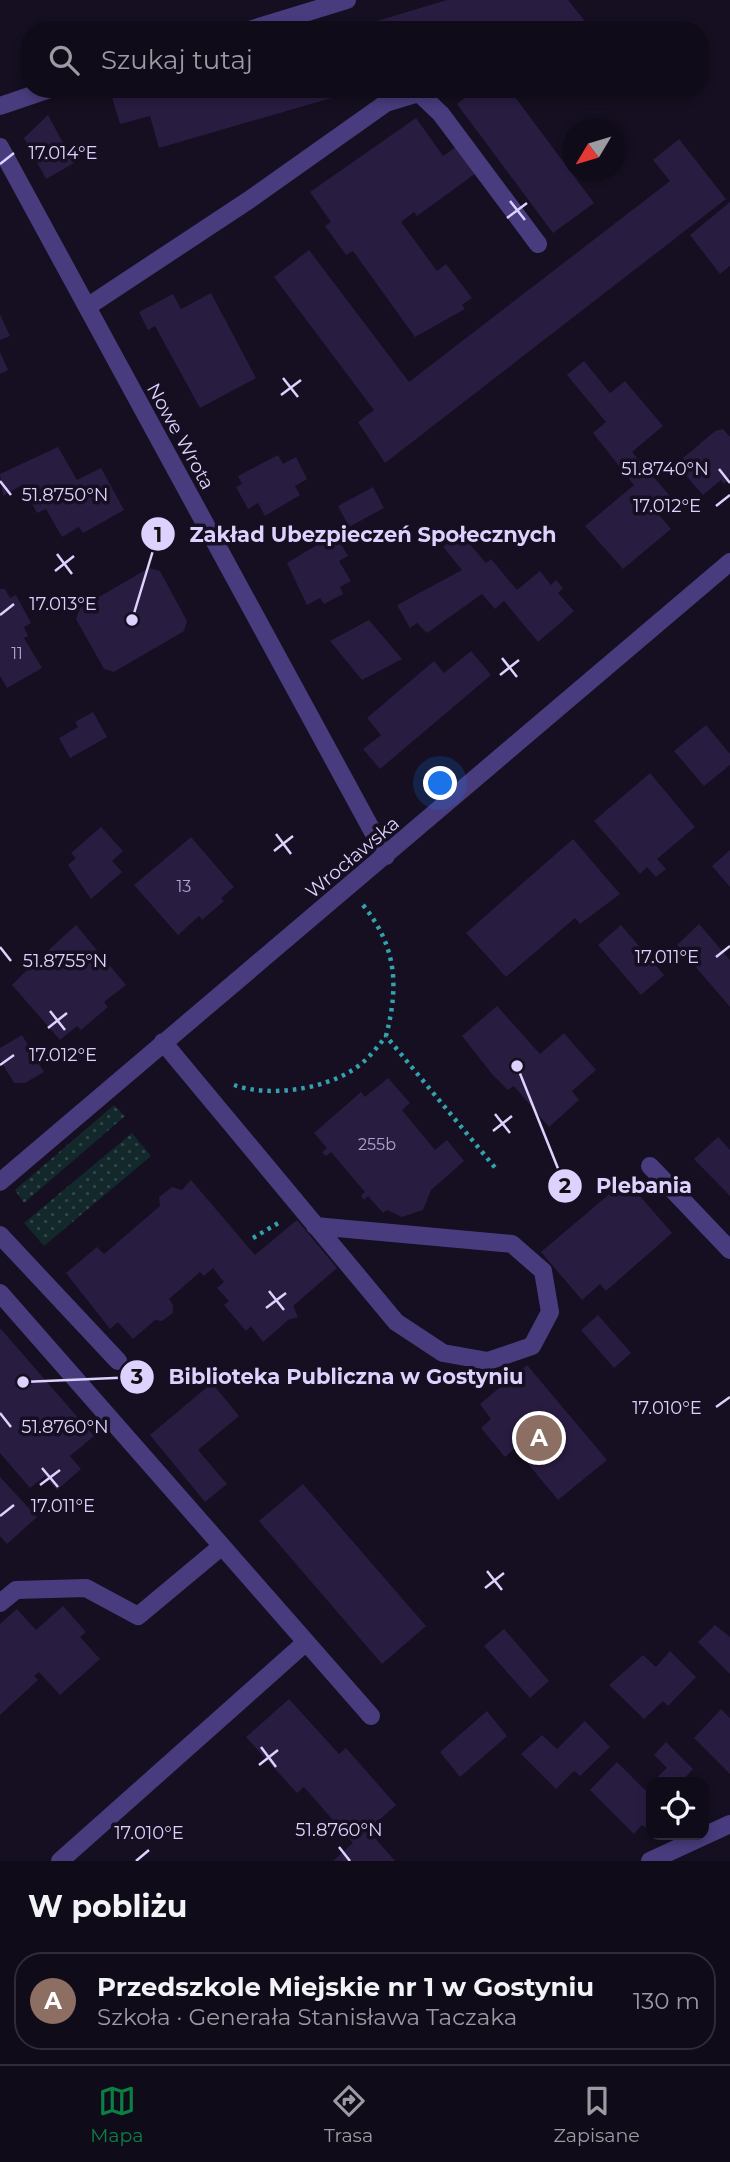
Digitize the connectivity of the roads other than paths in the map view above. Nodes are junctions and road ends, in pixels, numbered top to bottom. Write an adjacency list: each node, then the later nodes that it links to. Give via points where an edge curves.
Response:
1 (347, 0): 2 (street)
2 (278, 21)
3 (24, 98): 6 (street)
4 (402, 98): 9 (street, via 386,103)
5 (424, 98): 8 (street)
6 (0, 106)
7 (0, 147): 9 (street, Nowe Wrota)
8 (538, 244)
9 (87, 307): 11 (street, Nowe Wrota)
10 (730, 562): 11 (street, Wrocławska)
11 (386, 856): 12 (street, Wrocławska)
12 (163, 1042): 14 (street, Wrocławska); 15 (street)
13 (650, 1166): 17 (street)
14 (0, 1182)
15 (315, 1226): 15 (street, via 396,1322 443,1353 488,1361 532,1346 550,1312 543,1271 512,1244)
16 (0, 1235): 19 (street)
17 (730, 1250)
18 (0, 1293): 20 (street)
19 (118, 1362)
20 (222, 1546): 21 (street, via 138,1616 86,1588 16,1590); 22 (street)
21 (0, 1603)
22 (305, 1643): 23 (street); 25 (street)
23 (371, 1716)
24 (730, 1824): 26 (street)
25 (61, 1861)
26 (650, 1861)

